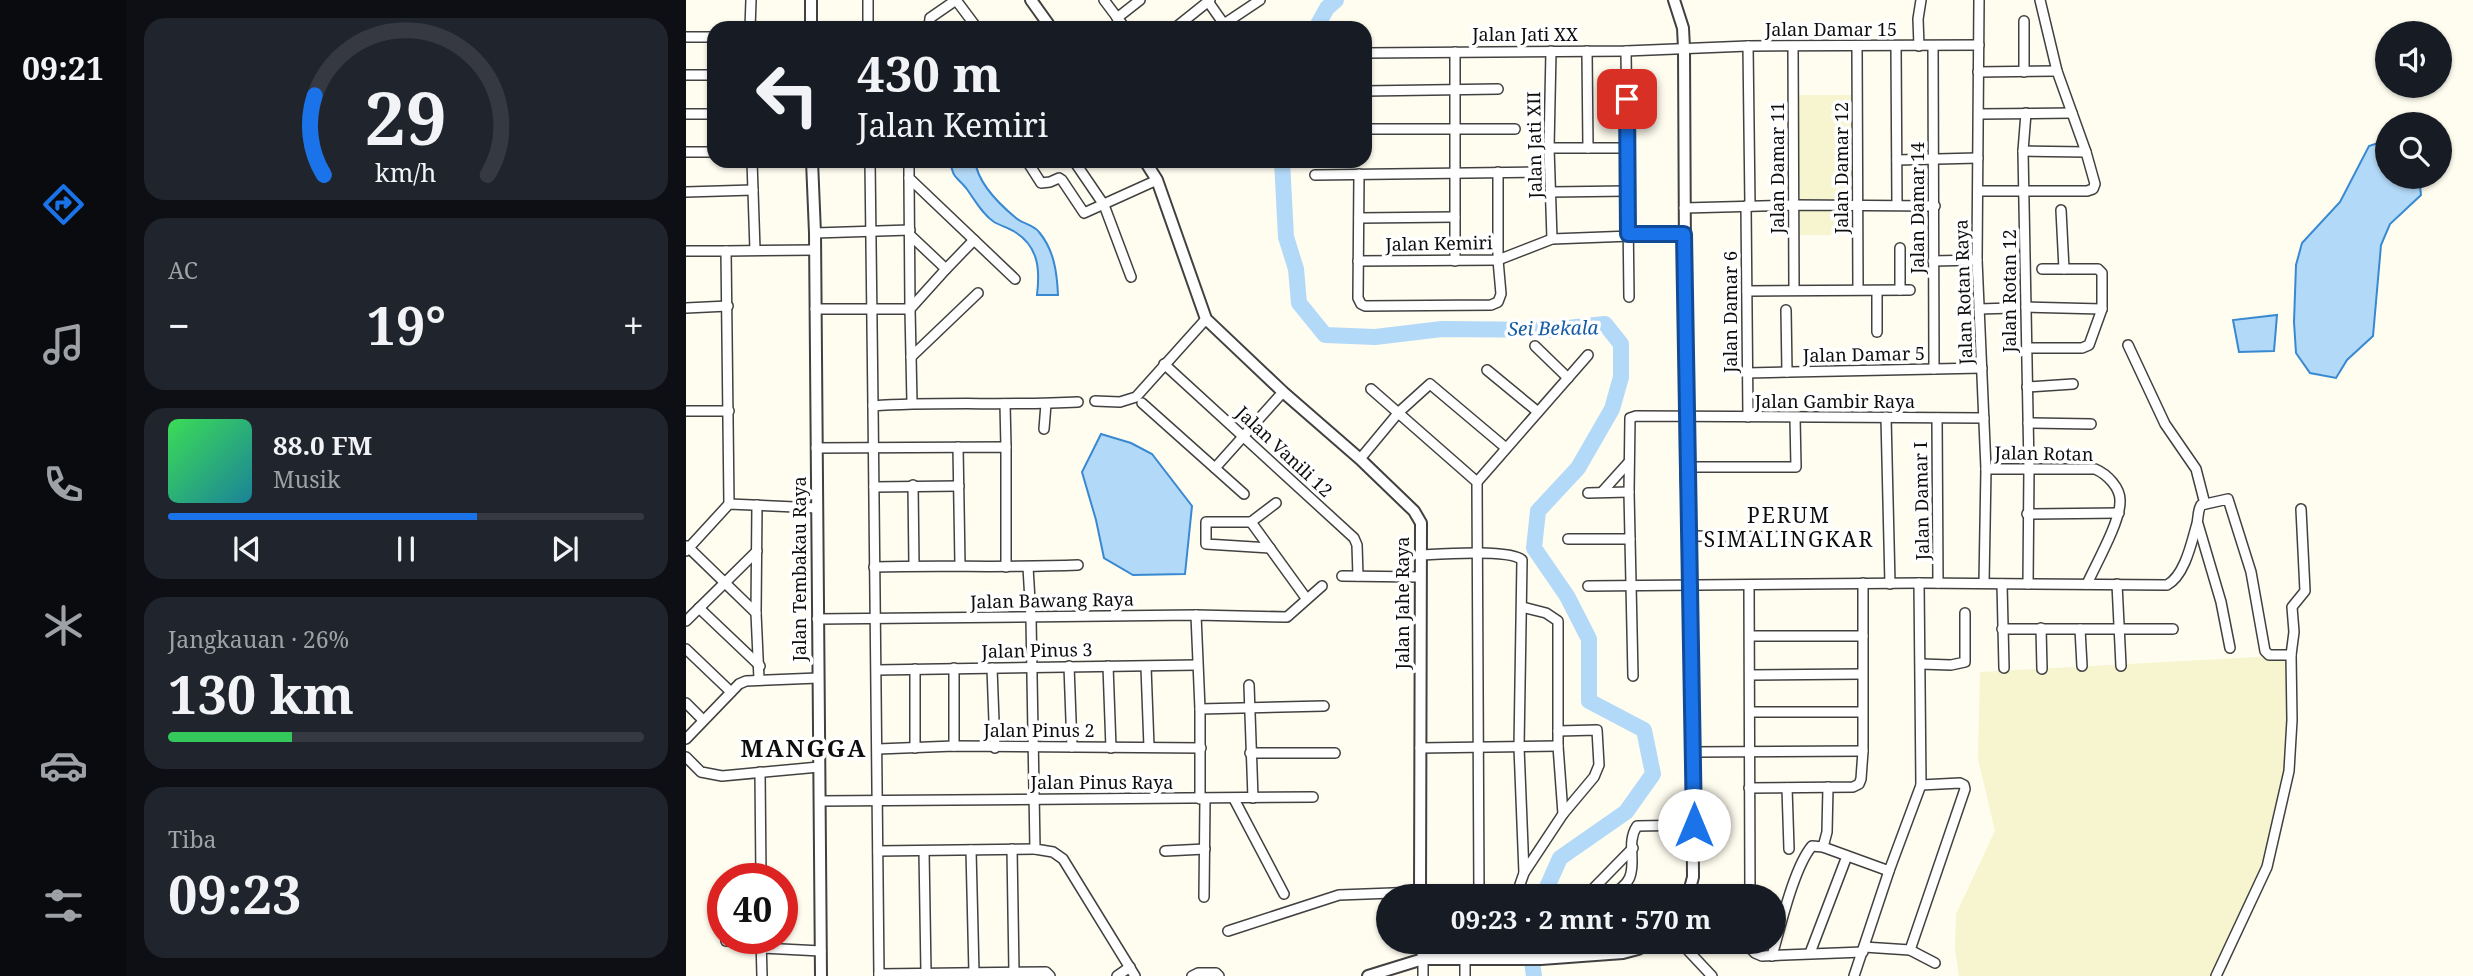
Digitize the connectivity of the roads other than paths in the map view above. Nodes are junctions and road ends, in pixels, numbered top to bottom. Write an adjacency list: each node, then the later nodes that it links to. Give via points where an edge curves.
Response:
1 (751, 0): 15 (street)
2 (811, 0): 16 (street)
3 (868, 0): 17 (street)
4 (956, 0): 18 (street); 19 (street)
5 (1031, 0): 20 (street)
6 (1104, 0): 14 (street)
7 (1140, 0): 14 (street)
8 (1208, 0): 22 (street); 23 (street)
9 (1260, 0): 24 (street)
10 (1674, 0): 35 (street)
11 (1921, 0): 31 (street)
12 (1979, 0): 28 (street, Jalan Rotan Raya)
13 (2040, 0): 41 (street)
14 (1117, 18): 21 (street)
15 (750, 21)
16 (811, 21)
17 (868, 21)
18 (930, 21)
19 (972, 21)
20 (1046, 21)
21 (1119, 21)
22 (1183, 21)
23 (1222, 21)
24 (1232, 21)
25 (2024, 21): 43 (street)
26 (686, 37): 27 (street)
27 (707, 37)
28 (1979, 45): 32 (street, Jalan Damar 15); 42 (street, Jalan Rotan Raya)
29 (1748, 46): 33 (street, Jalan Damar 15); 35 (street, Jalan Damar 15); 91 (street, Jalan Damar 6)
30 (1896, 46): 31 (street, Jalan Damar 15); 34 (street, Jalan Damar 15); 66 (street)
31 (1919, 46): 32 (street, Jalan Damar 15)
32 (1933, 46): 65 (street, Jalan Damar 14)
33 (1793, 47): 34 (street, Jalan Damar 15); 88 (street, Jalan Damar 11)
34 (1857, 47): 89 (street, Jalan Damar 12)
35 (1684, 48): 38 (street, Jalan Jati XX); 93 (street)
36 (1550, 51): 37 (street, Jalan Jati XX); 39 (street, Jalan Jati XX); 57 (street, Jalan Jati XII)
37 (1587, 51): 38 (street, Jalan Jati XX); 58 (street)
38 (1626, 51): 59 (street)
39 (1455, 52): 40 (street, Jalan Jati XX); 48 (street)
40 (1372, 53)
41 (2057, 71): 43 (street); 50 (street)
42 (1978, 72): 43 (street); 53 (street, Jalan Rotan Raya)
43 (2024, 72)
44 (686, 75): 45 (street)
45 (707, 75)
46 (1498, 89): 48 (street)
47 (1372, 90): 48 (street)
48 (1456, 90): 56 (street)
49 (2026, 113): 50 (street); 53 (street); 60 (street, Jalan Rotan 12)
50 (2072, 113): 63 (street)
51 (686, 114): 52 (street)
52 (707, 114)
53 (1980, 114): 64 (street, Jalan Rotan Raya)
54 (1372, 129): 56 (street)
55 (1515, 129): 56 (street)
56 (1454, 130): 75 (street)
57 (1549, 148): 58 (street); 86 (street, Jalan Jati XII)
58 (1588, 148): 59 (street)
59 (1628, 148): 83 (street)
60 (2023, 151): 63 (street); 82 (street, Jalan Rotan 12)
61 (686, 152): 62 (street)
62 (707, 152)
63 (2086, 152): 82 (street, via 2093,189)
64 (1978, 158): 65 (street); 84 (street, Jalan Rotan Raya)
65 (1934, 159): 66 (street); 92 (street, Jalan Damar 14)
66 (1897, 160): 90 (street)
67 (752, 168): 81 (street)
68 (812, 168): 98 (street, Jalan Tembakau Raya)
69 (870, 168): 97 (street)
70 (909, 168): 78 (street)
71 (1031, 168): 87 (street, via 1041,183 1062,180 1084,213)
72 (1079, 168): 87 (street)
73 (1149, 168): 79 (street)
74 (1498, 172): 75 (street); 80 (street, via 1537,172); 109 (street)
75 (1454, 173): 76 (street); 95 (street)
76 (1359, 174): 77 (street); 96 (street)
77 (1315, 175)
78 (909, 178): 99 (street); 103 (street)
79 (1157, 180): 87 (street); 135 (street)
80 (1537, 188)
81 (753, 190): 85 (street); 105 (street)
82 (2025, 190): 84 (street); 126 (street, Jalan Rotan 12)
83 (1628, 191): 86 (street); 100 (street)
84 (1978, 191): 110 (street, Jalan Rotan Raya)
85 (686, 192)
86 (1551, 192): 102 (street, Jalan Jati XII)
87 (1104, 205): 117 (street)
88 (1794, 205): 89 (street); 91 (street); 120 (street, Jalan Damar 11)
89 (1858, 205): 90 (street); 119 (street, Jalan Damar 12)
90 (1897, 205): 92 (street)
91 (1748, 206): 93 (street); 121 (street, Jalan Damar 6)
92 (1935, 206): 113 (street, Jalan Damar 14)
93 (1684, 208): 101 (street)
94 (2061, 210): 116 (street)
95 (1455, 217): 96 (street); 112 (street)
96 (1359, 218): 111 (street)
97 (869, 230): 98 (street); 99 (street); 130 (street)
98 (815, 233): 106 (street, Jalan Tembakau Raya)
99 (910, 233): 114 (street); 131 (street)
100 (1628, 234): 101 (street, Jalan Kemiri); 102 (street, Jalan Kemiri); 124 (street)
101 (1684, 234): 166 (street)
102 (1552, 239): 109 (street, Jalan Kemiri)
103 (974, 240): 114 (street); 118 (street)
104 (1900, 248): 122 (street, via 1905,290)
105 (755, 250): 106 (street); 108 (street)
106 (815, 250): 129 (street, Jalan Tembakau Raya)
107 (686, 251): 108 (street)
108 (726, 251): 125 (street)
109 (1498, 260): 111 (street, via 1501,294 1498,302 1490,305 1365,306 1358,298); 112 (street, Jalan Kemiri)
110 (1977, 260): 113 (street); 132 (street, Jalan Rotan Raya)
111 (1358, 261): 112 (street, Jalan Kemiri)
112 (1455, 261)
113 (1933, 261): 144 (street, Jalan Damar 14)
114 (946, 269): 131 (street)
115 (2042, 269): 116 (street)
116 (2064, 269): 133 (street, via 2092,268 2102,273)
117 (1131, 277)
118 (1015, 279)
119 (1858, 289): 120 (street); 122 (street)
120 (1794, 290): 121 (street)
121 (1746, 291): 147 (street, Jalan Damar 6)
122 (1877, 291): 136 (street)
123 (978, 293): 141 (street)
124 (1629, 297)
125 (728, 306): 127 (street); 161 (street)
126 (2026, 307): 133 (street); 139 (street, Jalan Rotan 12)
127 (686, 308)
128 (2012, 308): 132 (street)
129 (815, 309): 130 (street); 177 (street, Jalan Tembakau Raya)
130 (872, 309): 131 (street); 159 (street)
131 (910, 309): 141 (street)
132 (1979, 309): 143 (street, Jalan Rotan Raya)
133 (2102, 309): 139 (street, via 2089,345)
134 (1786, 310): 146 (street)
135 (1206, 319): 142 (street); 152 (street, Jalan Jahe Raya)
136 (1877, 332)
137 (2128, 345): 195 (street, via 2165,424 2196,469)
138 (1535, 346): 148 (street)
139 (2026, 348): 150 (street, Jalan Rotan 12)
140 (1588, 355): 148 (street)
141 (911, 357): 155 (street)
142 (1164, 365): 153 (street, via 1133,399); 173 (street, Jalan Vanili 12)
143 (1982, 368): 144 (street, Jalan Damar 5); 169 (street, Jalan Rotan Raya)
144 (1934, 369): 146 (street, Jalan Damar 5)
145 (1487, 370): 163 (street)
146 (1787, 372): 147 (street, Jalan Damar 5)
147 (1747, 373): 164 (street, Jalan Damar 6)
148 (1568, 378): 163 (street)
149 (2073, 384): 150 (street)
150 (2027, 387): 170 (street, Jalan Rotan 12)
151 (1371, 389): 162 (street)
152 (1283, 392): 173 (street); 179 (street, Jalan Jahe Raya)
153 (1095, 401)
154 (1077, 402): 158 (street)
155 (912, 403): 157 (street); 159 (street)
156 (1142, 403): 182 (street)
157 (1005, 404): 158 (street); 175 (street)
158 (1045, 404): 172 (street)
159 (873, 406): 178 (street)
160 (686, 411): 161 (street)
161 (729, 411): 194 (street)
162 (1399, 412): 176 (street, via 1430,384); 179 (street); 185 (street)
163 (1538, 412): 176 (street)
164 (1748, 417): 166 (street, Jalan Gambir Raya); 167 (street, Jalan Gambir Raya)
165 (1886, 417): 167 (street, Jalan Gambir Raya); 168 (street, Jalan Gambir Raya); 227 (street)
166 (1687, 418): 180 (street, Jalan Gambir Raya, via 1630,418); 181 (street)
167 (1795, 418): 181 (street, via 1796,467)
168 (1937, 418): 169 (street, Jalan Gambir Raya); 223 (street, Jalan Damar I)
169 (1983, 418): 184 (street, Jalan Rotan Raya)
170 (2028, 423): 171 (street); 183 (street, Jalan Rotan 12)
171 (2091, 424)
172 (1044, 429)
173 (1244, 436): 182 (street); 219 (street, Jalan Vanili 12, via 1354,538)
174 (958, 447): 175 (street); 178 (street); 187 (street)
175 (1006, 447): 215 (street)
176 (1506, 447): 185 (street)
177 (816, 448): 178 (street); 197 (street, Jalan Tembakau Raya)
178 (873, 449): 188 (street)
179 (1360, 459): 211 (street, Jalan Jahe Raya, via 1414,511 1421,523)
180 (1629, 462): 189 (street); 190 (street)
181 (1686, 467): 203 (street)
182 (1215, 468): 192 (street)
183 (2029, 468): 184 (street, Jalan Rotan); 199 (street, Jalan Rotan, via 2095,468 2120,494); 200 (street, Jalan Rotan 12)
184 (1986, 469): 224 (street, Jalan Rotan Raya)
185 (1477, 482): 210 (street)
186 (913, 485): 187 (street); 188 (street); 212 (street)
187 (959, 486): 213 (street)
188 (874, 487): 216 (street)
189 (1602, 492): 190 (street); 191 (street)
190 (1629, 492): 206 (street)
191 (1588, 493)
192 (1244, 494)
193 (1276, 503): 201 (street)
194 (729, 504): 196 (street); 207 (street)
195 (2205, 504): 202 (street, via 2199,509); 255 (street, via 2228,499 2251,572 2265,651)
196 (757, 505): 197 (street); 209 (street)
197 (817, 508): 243 (street, Jalan Tembakau Raya)
198 (2301, 509): 255 (street, via 2305,591 2292,607)
199 (2119, 513): 200 (street); 230 (street)
200 (2027, 514): 229 (street, Jalan Rotan 12)
201 (1251, 522): 208 (street); 208 (street, via 1206,523 1206,544)
202 (2197, 524): 231 (street, via 2174,581 2156,586); 253 (street)
203 (1689, 536): 204 (street); 226 (street)
204 (1799, 537)
205 (1568, 539): 206 (street)
206 (1630, 539): 235 (street)
207 (687, 548): 225 (street)
208 (1270, 548): 236 (street)
209 (757, 551): 225 (street); 239 (street)
210 (1477, 553): 211 (street); 237 (street, via 1520,557); 298 (street)
211 (1420, 555): 220 (street, Jalan Jahe Raya)
212 (914, 565): 213 (street); 216 (street)
213 (960, 565): 215 (street)
214 (1078, 565): 217 (street)
215 (1006, 566): 217 (street)
216 (874, 567): 244 (street)
217 (1028, 567): 242 (street)
218 (1342, 576): 219 (street)
219 (1358, 576): 220 (street)
220 (1420, 577): 297 (street, Jalan Jahe Raya)
221 (1863, 583): 227 (street); 232 (street); 252 (street)
222 (1919, 583): 223 (street); 227 (street); 256 (street)
223 (1938, 583): 224 (street)
224 (1984, 583): 228 (street)
225 (724, 584): 238 (street); 239 (street)
226 (1691, 584): 232 (street); 235 (street); 302 (street)
227 (1890, 584)
228 (2002, 584): 229 (street); 247 (street)
229 (2028, 584): 230 (street)
230 (2087, 584): 231 (street)
231 (2117, 584): 250 (street)
232 (1749, 585): 251 (street)
233 (1322, 586): 236 (street)
234 (1588, 586): 235 (street)
235 (1630, 586): 273 (street)
236 (1306, 598): 241 (street, Jalan Bawang Raya, via 1287,617)
237 (1522, 607): 285 (street, via 1558,621); 292 (street)
238 (699, 608): 245 (street); 262 (street)
239 (756, 613): 262 (street)
240 (1965, 614): 256 (street, via 1965,662)
241 (1196, 615): 242 (street, Jalan Bawang Raya); 259 (street)
242 (1031, 618): 244 (street, Jalan Bawang Raya); 266 (street)
243 (817, 619): 244 (street, Jalan Bawang Raya); 274 (street, Jalan Tembakau Raya)
244 (875, 620): 270 (street)
245 (686, 621)
246 (2041, 628): 247 (street); 248 (street); 269 (street)
247 (2002, 629): 267 (street)
248 (2080, 629): 250 (street); 260 (street)
249 (2173, 629): 250 (street)
250 (2118, 630): 261 (street)
251 (1750, 636): 252 (street); 272 (street)
252 (1863, 636): 271 (street)
253 (2230, 648)
254 (686, 649): 277 (street)
255 (2291, 655): 377 (street, via 2289,771 2270,855)
256 (1921, 664): 308 (street)
257 (1069, 666): 258 (street, Jalan Pinus 3); 266 (street, Jalan Pinus 3); 290 (street)
258 (1108, 666): 263 (street, Jalan Pinus 3); 295 (street)
259 (1197, 666): 263 (street, Jalan Pinus 3); 280 (street)
260 (2082, 666)
261 (2121, 666)
262 (760, 667): 275 (street)
263 (1146, 667): 291 (street)
264 (954, 668): 265 (street, Jalan Pinus 3); 268 (street, Jalan Pinus 3); 287 (street)
265 (992, 668): 266 (street, Jalan Pinus 3); 294 (street)
266 (1031, 668): 289 (street)
267 (2004, 668)
268 (915, 669): 270 (street, Jalan Pinus 3); 293 (street)
269 (2042, 669)
270 (877, 670): 299 (street)
271 (1863, 674): 272 (street); 283 (street)
272 (1750, 675): 282 (street)
273 (1633, 676)
274 (818, 678): 275 (street); 306 (street, Jalan Tembakau Raya)
275 (759, 679): 277 (street, via 746,681)
276 (1249, 685): 281 (street)
277 (731, 692): 284 (street)
278 (686, 703): 284 (street)
279 (1324, 706): 281 (street)
280 (1200, 709): 281 (street); 296 (street)
281 (1250, 709): 303 (street)
282 (1750, 712): 283 (street); 300 (street)
283 (1862, 712): 301 (street)
284 (703, 720): 286 (street)
285 (1558, 731): 288 (street); 319 (street, via 1595,729 1599,738 1594,777)
286 (686, 739)
287 (954, 746): 293 (street, Jalan Pinus 2); 294 (street, Jalan Pinus 2)
288 (1558, 746): 292 (street); 319 (street)
289 (1033, 747): 290 (street, Jalan Pinus 2); 294 (street, Jalan Pinus 2); 314 (street)
290 (1072, 747): 295 (street, Jalan Pinus 2)
291 (1149, 747): 295 (street, Jalan Pinus 2); 296 (street, Jalan Pinus 2)
292 (1519, 747): 298 (street); 334 (street)
293 (915, 748): 299 (street, Jalan Pinus 2)
294 (995, 748)
295 (1111, 748)
296 (1200, 748): 315 (street)
297 (1420, 748): 298 (street); 335 (street, Jalan Jahe Raya)
298 (1478, 748): 336 (street)
299 (878, 749): 317 (street)
300 (1750, 751): 301 (street); 302 (street); 310 (street)
301 (1863, 751): 309 (street, via 1858,785)
302 (1693, 752): 320 (street)
303 (1250, 753): 304 (street); 313 (street)
304 (1335, 753)
305 (686, 757): 307 (street, via 709,774)
306 (818, 767): 307 (street); 318 (street, Jalan Tembakau Raya)
307 (760, 772): 332 (street)
308 (1921, 785): 333 (street); 349 (street, via 1960,783 1965,789)
309 (1828, 787): 311 (street); 321 (street)
310 (1749, 788): 311 (street); 341 (street)
311 (1787, 788): 326 (street)
312 (1313, 797): 313 (street, Jalan Pinus Raya)
313 (1253, 798): 316 (street, Jalan Pinus Raya)
314 (1034, 799): 315 (street, Jalan Pinus Raya); 317 (street, Jalan Pinus Raya); 324 (street)
315 (1202, 799): 316 (street, Jalan Pinus Raya); 325 (street)
316 (1234, 799): 342 (street)
317 (877, 800): 318 (street, Jalan Pinus Raya); 329 (street)
318 (820, 802): 348 (street, Jalan Tembakau Raya)
319 (1563, 814): 334 (street)
320 (1694, 825): 322 (street, via 1637,826); 340 (street)
321 (1824, 847): 331 (street); 356 (street, via 1812,846 1807,854)
322 (1633, 848): 338 (street); 339 (street)
323 (1012, 849): 324 (street); 328 (street); 362 (street)
324 (1035, 849): 360 (street, via 1063,859)
325 (1205, 849): 330 (street); 344 (street)
326 (1789, 849)
327 (924, 850): 328 (street); 329 (street); 361 (street)
328 (971, 850): 363 (street)
329 (878, 851): 365 (street)
330 (1165, 851)
331 (1847, 856): 333 (street); 350 (street)
332 (761, 863)
333 (1889, 871): 347 (street)
334 (1524, 873): 337 (street)
335 (1420, 884)
336 (1479, 884)
337 (1520, 884)
338 (1598, 884)
339 (1625, 884)
340 (1692, 884)
341 (1750, 884)
342 (1284, 894)
343 (1376, 895): 345 (street, via 1339,895)
344 (1204, 897)
345 (1228, 930)
346 (798, 947): 348 (street)
347 (1864, 949): 349 (street); 350 (street); 376 (street)
348 (821, 950): 367 (street, Jalan Tembakau Raya)
349 (1910, 950): 359 (street)
350 (1810, 953): 356 (street)
351 (761, 954): 366 (street)
352 (1423, 954): 357 (street)
353 (1609, 954): 358 (street)
354 (1690, 954): 364 (street)
355 (1761, 954): 356 (street)
356 (1772, 956)
357 (1423, 959): 358 (street); 373 (street); 374 (street)
358 (1465, 959): 375 (street)
359 (1935, 962)
360 (1130, 967): 369 (street); 370 (street)
361 (926, 972): 363 (street); 365 (street)
362 (1014, 972): 363 (street); 368 (street, via 1046,972)
363 (974, 973)
364 (1707, 974)
365 (879, 975)
366 (762, 976)
367 (821, 976)
368 (1050, 976)
369 (1117, 976)
370 (1135, 976)
371 (1192, 976): 372 (street)
372 (1219, 976)
373 (1368, 976)
374 (1423, 976)
375 (1465, 976)
376 (1854, 976)
377 (2216, 976)

